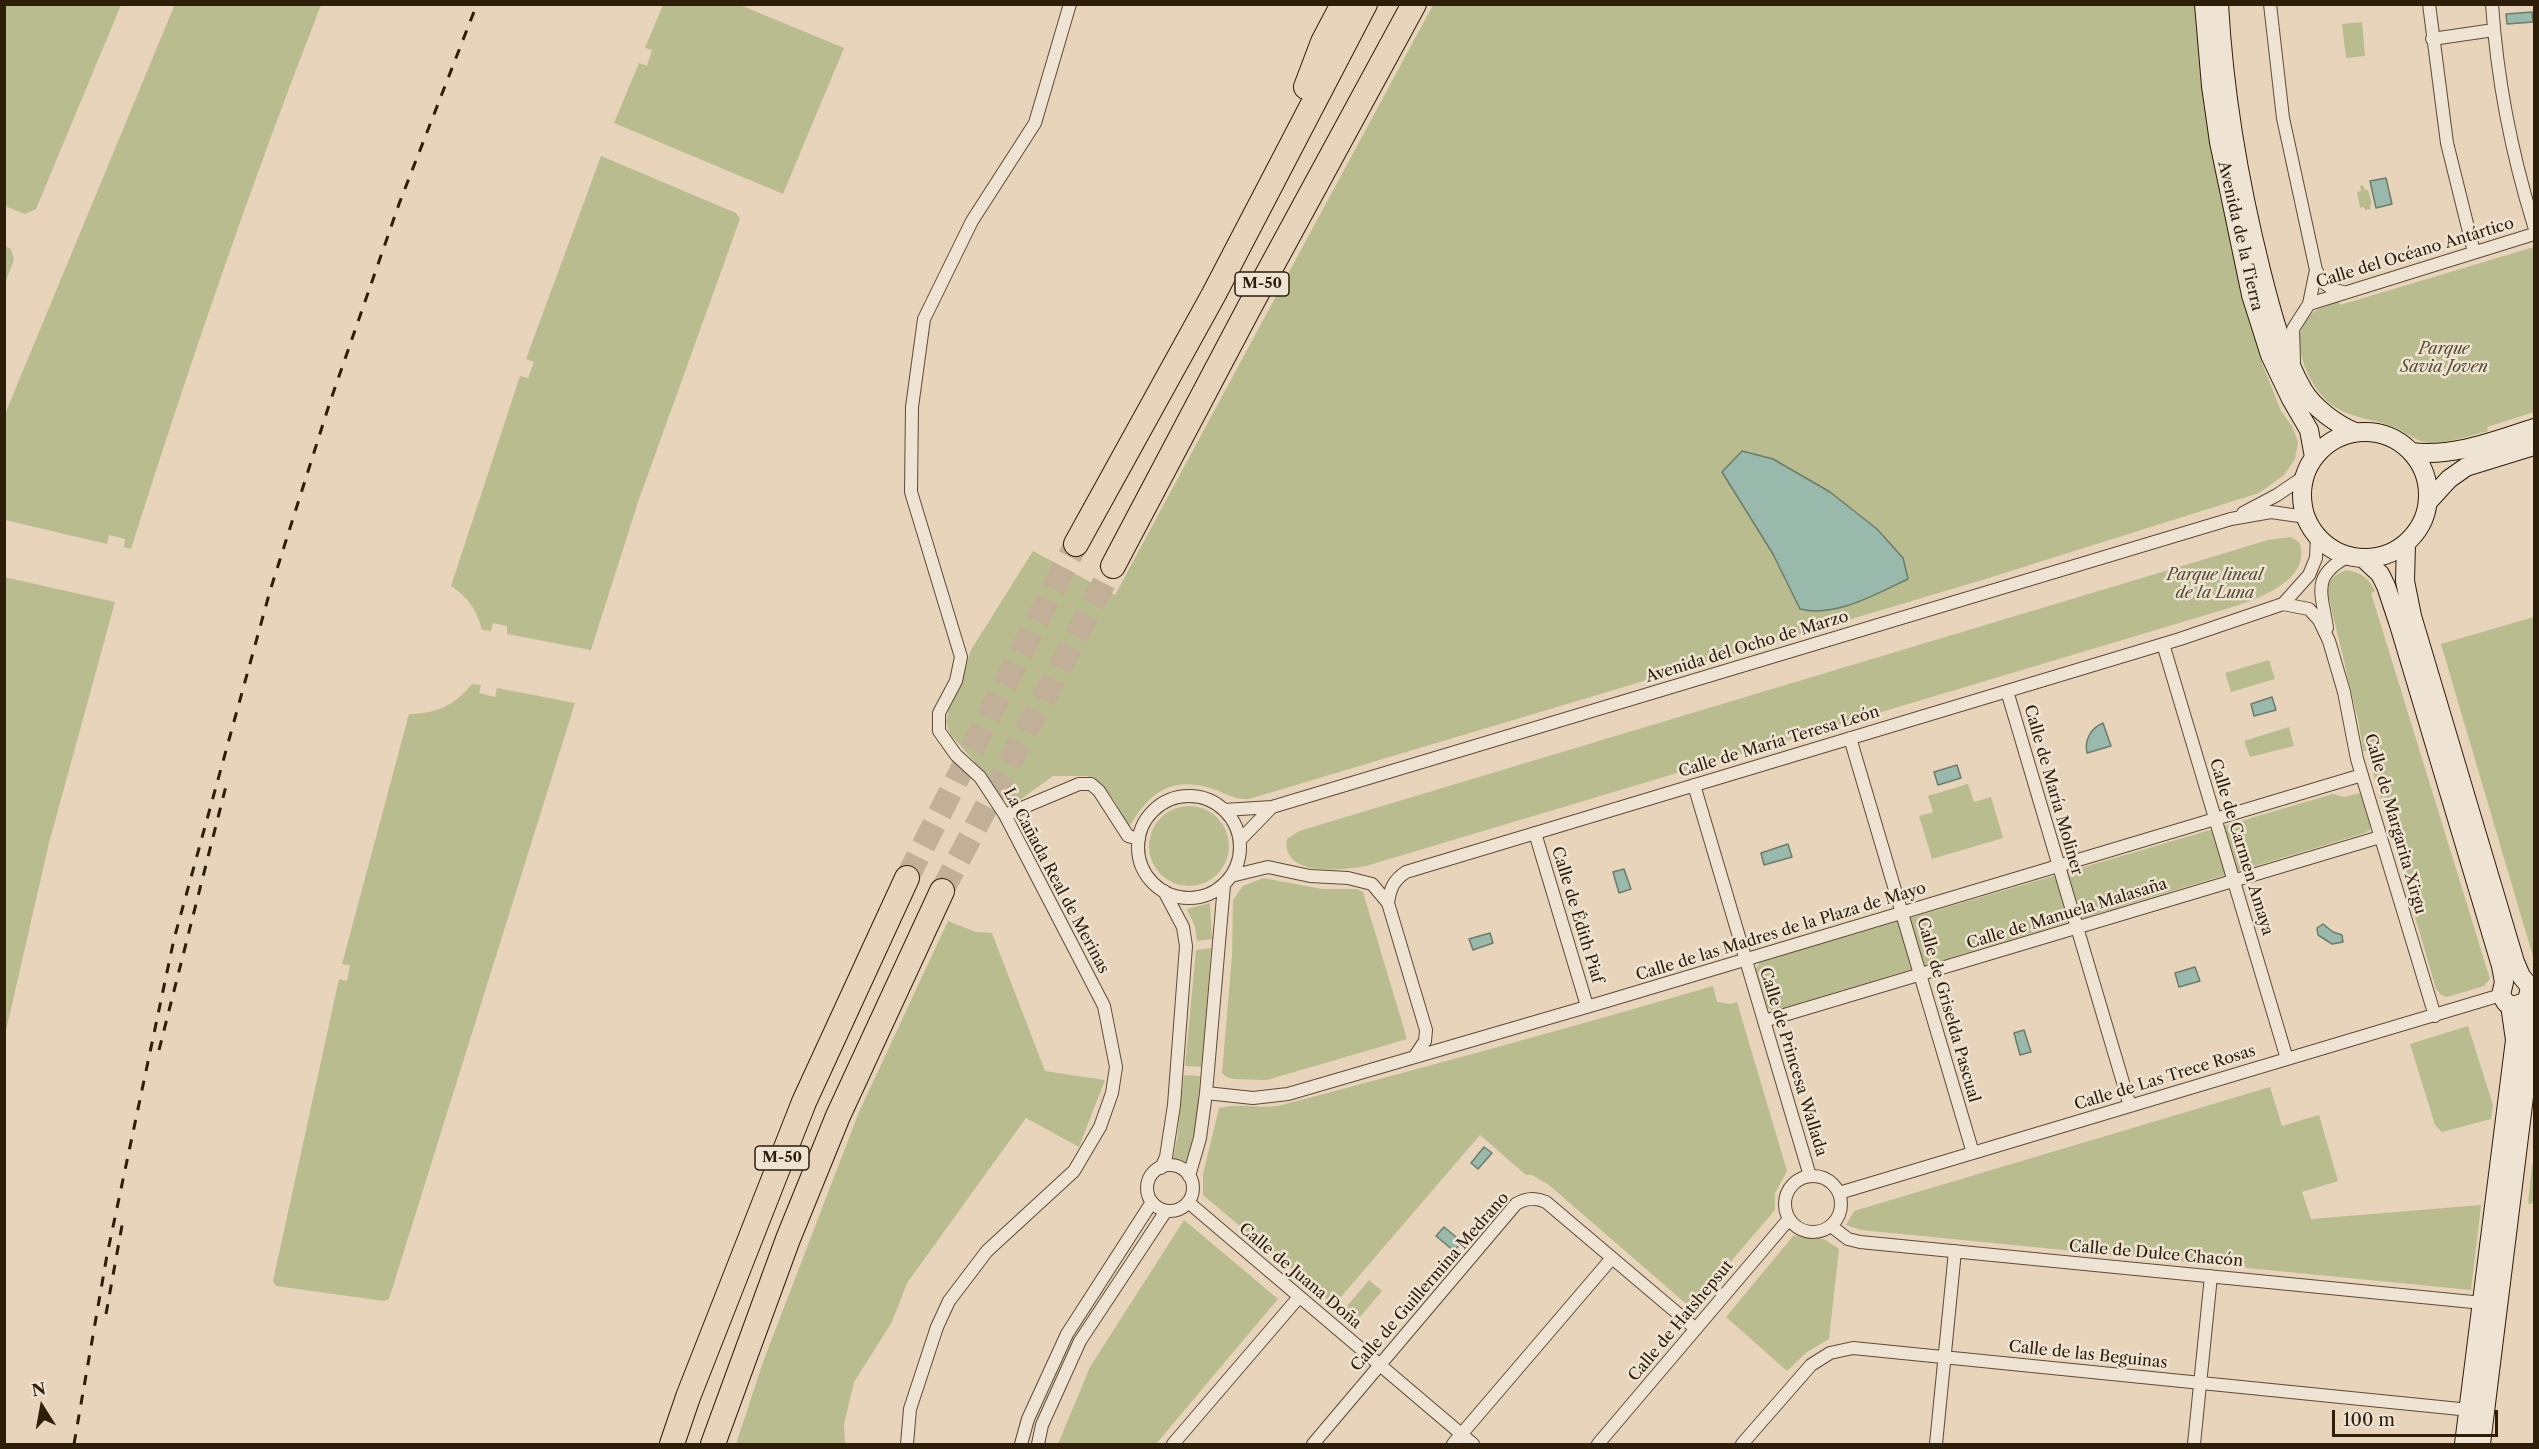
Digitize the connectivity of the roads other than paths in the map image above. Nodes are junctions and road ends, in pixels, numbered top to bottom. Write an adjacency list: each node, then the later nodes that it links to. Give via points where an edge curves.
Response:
1 (1070, 4): 43 (street, La Cañada Real de Merinas, via 1035,123 972,221 924,319 912,407 911,492 961,657 956,681 939,713 939,731 956,755 980,777)
2 (1343, 4): 12 (highway, via 1323,42)
3 (1365, 4): 12 (highway, M-50)
4 (1414, 4): 33 (highway, M-50)
5 (2204, 4): 24 (street, Avenida de la Tierra, via 2219,142 2251,295 2270,355 2309,430)
6 (2219, 4): 19 (street, Avenida de la Tierra, via 2225,83 2243,192 2284,350)
7 (2270, 4): 16 (street, via 2283,118)
8 (2429, 4): 11 (street)
9 (2492, 4): 10 (street)
10 (2494, 30): 11 (street); 13 (street, via 2511,138)
11 (2432, 39): 15 (street, via 2447,143)
12 (1267, 190): 30 (highway, M-50)
13 (2535, 226)
14 (2535, 234): 15 (street, Calle del Océano Antártico)
15 (2475, 252): 17 (street, Calle del Océano Antártico)
16 (2316, 270): 17 (street, via 2324,284); 18 (street)
17 (2343, 292): 18 (street, Calle del Océano Antártico)
18 (2309, 304): 19 (street, Calle del Océano Antártico, via 2293,329)
19 (2296, 375): 21 (street, Avenida de la Tierra, via 2304,392 2324,412)
20 (2535, 428): 23 (street, via 2465,450)
21 (2355, 432): 23 (street, via 2380,433); 24 (street, via 2332,441)
22 (2535, 446): 26 (street, via 2466,467)
23 (2412, 452): 26 (street, via 2426,475)
24 (2314, 458): 25 (street)
25 (2305, 476): 27 (street, via 2302,497); 28 (street, Avenida del Ocho de Marzo)
26 (2428, 502): 31 (street, via 2421,525)
27 (2306, 517): 28 (street, Avenida del Ocho de Marzo, via 2271,512); 29 (street)
28 (2231, 519): 41 (street, Avenida del Ocho de Marzo)
29 (2317, 537): 32 (street, via 2332,549); 34 (street, Calle de María Teresa León, via 2316,558 2309,575)
30 (1076, 544)
31 (2406, 544): 32 (street, via 2386,555); 60 (street, via 2406,581 2412,615)
32 (2356, 557): 35 (street, Calle de Margarita Xirgu, via 2334,564 2321,581); 60 (street, via 2380,574 2386,586)
33 (1113, 566)
34 (2283, 604): 35 (street, Calle de Margarita Xirgu, via 2309,609); 36 (street, Calle de María Teresa León)
35 (2329, 641): 39 (street, Calle de Margarita Xirgu)
36 (2163, 644): 37 (street, Calle de María Teresa León); 44 (street, Calle de Carmen Amaya)
37 (2007, 691): 38 (street, Calle de María Teresa León); 49 (street, Calle de María Moliner)
38 (1850, 738): 40 (street, Calle de María Teresa León); 56 (street, Calle de Griselda Pascual)
39 (2362, 775): 44 (street, Calle de las Madres de la Plaza de Mayo); 46 (street, Calle de Margarita Xirgu)
40 (1694, 785): 45 (street, Calle de María Teresa León); 58 (street, Calle de Princesa Wallada)
41 (1272, 807): 42 (street, Avenida del Ocho de Marzo); 48 (street, Avenida del Ocho de Marzo)
42 (1224, 810): 47 (street, via 1198,797 1175,798 1147,818); 48 (street, via 1236,825)
43 (1005, 815): 47 (street, via 1079,784 1091,784 1128,836); 93 (street, La Cañada Real de Merinas, via 1104,1006 1116,1067 1112,1093 1100,1127 1074,1171 987,1251 949,1301 910,1409)
44 (2215, 820): 49 (street, Calle de las Madres de la Plaza de Mayo); 52 (street, Calle de Carmen Amaya)
45 (1535, 833): 55 (street, Calle de María Teresa León, via 1406,872 1393,884); 61 (street, Calle de Édith Piaf)
46 (2380, 837): 52 (street, Calle de Manuela Malasaña); 62 (street, Calle de Margarita Xirgu)
47 (1139, 839): 54 (street, via 1143,869)
48 (1240, 840): 51 (street, via 1240,855)
49 (2058, 866): 56 (street, Calle de las Madres de la Plaza de Mayo); 57 (street, Calle de María Moliner)
50 (907, 878): 91 (highway, M-50, via 804,1102)
51 (1227, 880): 54 (street, via 1215,891 1195,898); 55 (street, via 1268,867 1310,876 1364,880); 68 (street)
52 (2234, 881): 57 (street, Calle de Manuela Malasaña); 67 (street, Calle de Carmen Amaya)
53 (942, 891): 92 (highway, M-50, via 838,1116)
54 (1164, 891): 71 (street, via 1183,927 1186,946 1174,1105)
55 (1388, 903): 64 (street)
56 (1902, 913): 58 (street, Calle de las Madres de la Plaza de Mayo); 59 (street, Calle de Griselda Pascual)
57 (2077, 928): 59 (street, Calle de Manuela Malasaña); 69 (street, Calle de María Moliner)
58 (1745, 959): 61 (street, Calle de las Madres de la Plaza de Mayo); 63 (street, Calle de Princesa Wallada)
59 (1921, 975): 63 (street, Calle de Manuela Malasaña); 70 (street, Calle de Griselda Pascual)
60 (2518, 990): 62 (street, Calle de Las Trece Rosas); 84 (street); 105 (street, via 2531,1040)
61 (1587, 1006): 65 (street, Calle de las Madres de la Plaza de Mayo)
62 (2435, 1016): 67 (street, Calle de Las Trece Rosas)
63 (1764, 1021): 73 (street, Calle de Princesa Wallada)
64 (1426, 1030): 65 (street); 66 (street, via 1425,1041)
65 (1448, 1048): 66 (street, Calle de las Madres de la Plaza de Mayo)
66 (1415, 1056): 68 (street, Calle de las Madres de la Plaza de Mayo, via 1271,1097)
67 (2287, 1059): 69 (street, Calle de Las Trece Rosas)
68 (1206, 1093): 72 (street, via 1200,1138)
69 (2130, 1106): 70 (street, Calle de Las Trece Rosas)
70 (1973, 1153): 74 (street, Calle de Las Trece Rosas)
71 (1161, 1168): 72 (street, via 1175,1166); 75 (street, via 1152,1175 1147,1188)
72 (1189, 1176): 76 (street, via 1193,1189)
73 (1810, 1176): 74 (street, via 1828,1180); 78 (street, via 1790,1188 1785,1204)
74 (1839, 1193): 79 (street, via 1841,1211)
75 (1152, 1202): 77 (street); 94 (street, via 1067,1334 1028,1419)
76 (1188, 1202): 77 (street); 83 (street, Calle de Juana Doña)
77 (1166, 1211): 95 (street, via 1080,1341 1042,1425)
78 (1789, 1219): 79 (street, via 1814,1232); 85 (street, Calle de Hatshepsut)
79 (1831, 1226): 80 (street, Calle de Dulce Chacón, via 1848,1239 1860,1242)
80 (1955, 1251): 82 (street, Calle de Dulce Chacón); 86 (street)
81 (1612, 1258): 85 (street, Calle de Guillermina Medrano); 87 (street, Calle de Guillermina Medrano, via 1546,1202 1523,1200); 90 (street)
82 (2211, 1276): 84 (street, Calle de Dulce Chacón); 88 (street)
83 (1299, 1297): 87 (street, Calle de Juana Doña); 96 (street)
84 (2483, 1303): 89 (street)
85 (1696, 1329): 100 (street, Calle de Hatshepsut)
86 (1944, 1357): 88 (street, Calle de las Beguinas); 101 (street, Calle de las Beguinas, via 1853,1348 1830,1353 1811,1365); 102 (street)
87 (1380, 1365): 90 (street, Calle de Juana Doña); 97 (street, Calle de Guillermina Medrano)
88 (2200, 1383): 89 (street, Calle de las Beguinas); 103 (street)
89 (2470, 1410): 104 (street)
90 (1462, 1435): 98 (street); 99 (street, Calle de Juana Doña)
91 (672, 1444)
92 (713, 1444)
93 (906, 1444)
94 (1021, 1444)
95 (1038, 1444)
96 (1173, 1444)
97 (1313, 1444)
98 (1453, 1444)
99 (1473, 1444)
100 (1598, 1444)
101 (1742, 1444)
102 (1936, 1444)
103 (2194, 1444)
104 (2464, 1444)
105 (2481, 1444)

